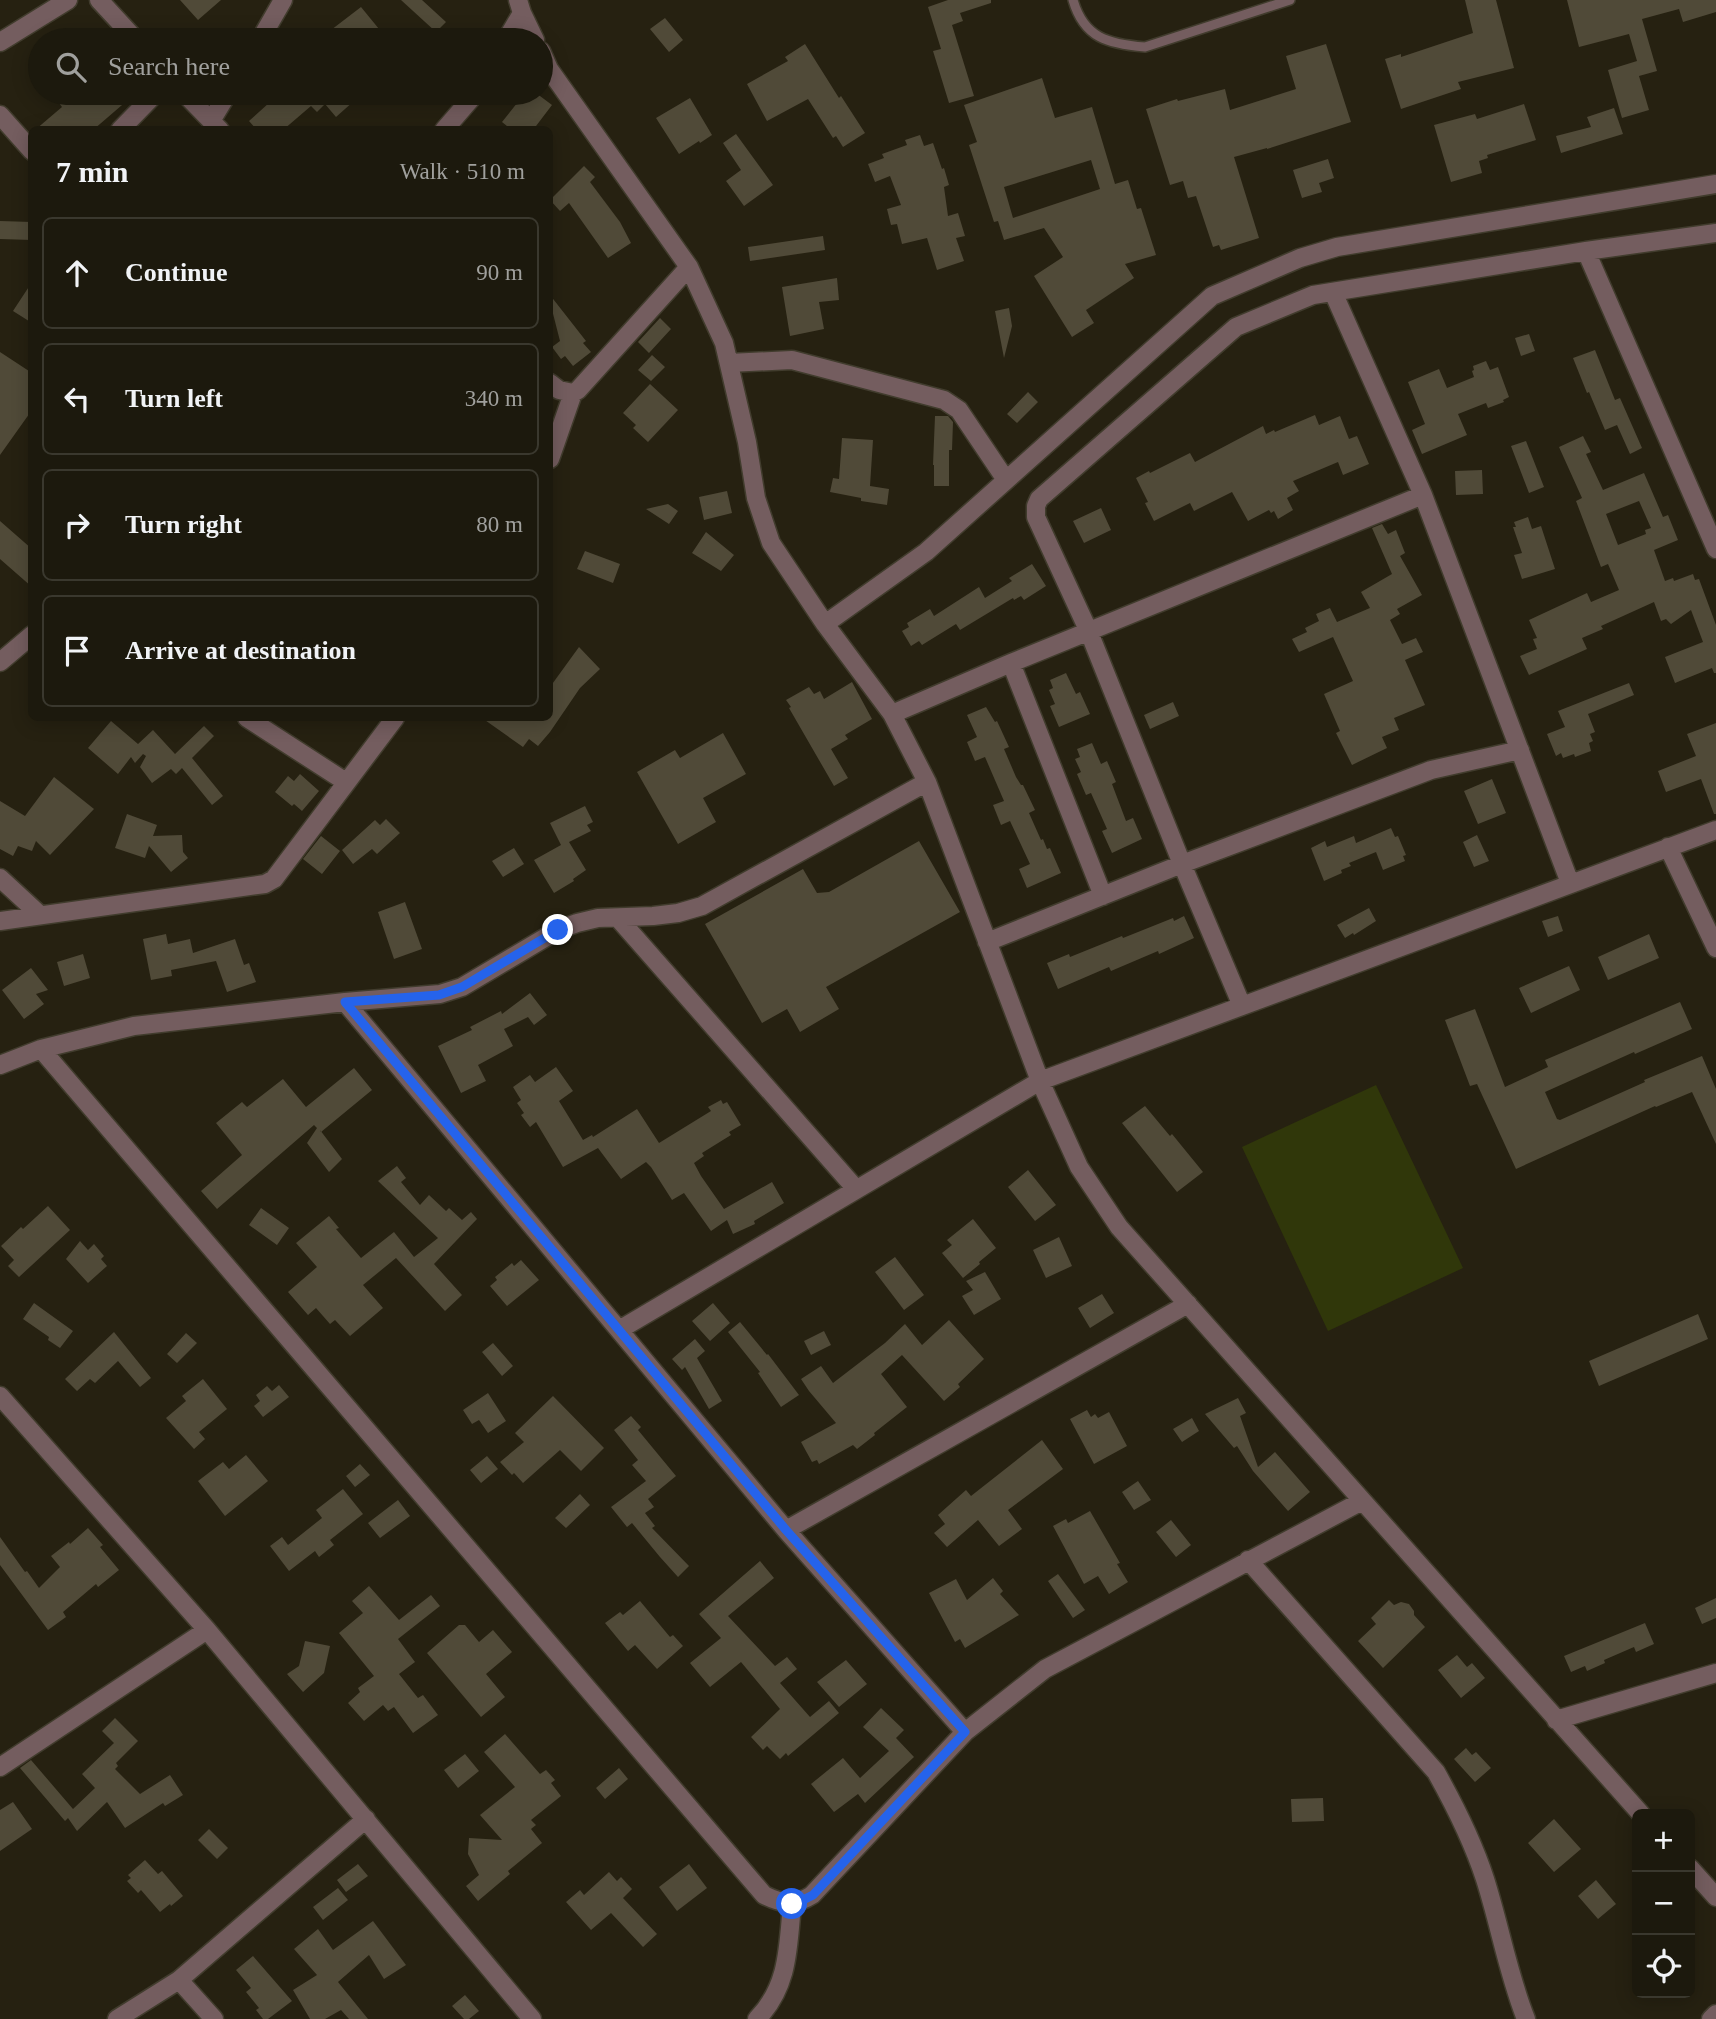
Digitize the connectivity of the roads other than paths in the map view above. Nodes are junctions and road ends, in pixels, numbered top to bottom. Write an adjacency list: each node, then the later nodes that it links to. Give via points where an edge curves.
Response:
1 (68, 0): 11 (street)
2 (99, 0): 7 (street)
3 (284, 0): 8 (street)
4 (1073, 0): 5 (lane, via 1087,29 1101,39 1145,47)
5 (1290, 0)
6 (520, 6): 9 (street); 10 (street)
7 (125, 28)
8 (267, 28)
9 (511, 28)
10 (530, 28)
11 (0, 42)
12 (553, 73): 25 (street)
13 (144, 105): 19 (street)
14 (196, 105): 18 (street)
15 (223, 105): 18 (street)
16 (466, 105): 20 (street)
17 (0, 116): 21 (street)
18 (215, 125)
19 (124, 126)
20 (447, 126)
21 (28, 147)
22 (1716, 184): 31 (street, via 1337,247 1300,258 1212,296)
23 (1716, 233): 24 (street)
24 (1586, 251): 26 (street); 33 (street)
25 (689, 267): 27 (street); 29 (street)
26 (1333, 292): 32 (street); 35 (street, via 1313,295 1236,327 1040,499 1035,517)
27 (729, 363): 31 (street, via 792,360 944,400 959,410); 34 (street, via 756,498 771,542)
28 (553, 385): 29 (street)
29 (573, 393): 30 (street)
30 (553, 450)
31 (1006, 480): 34 (street, via 926,552)
32 (1423, 495): 35 (street); 42 (street)
33 (1716, 550)
34 (825, 624): 39 (street)
35 (1089, 632): 38 (street); 47 (street)
36 (28, 638): 37 (street)
37 (0, 662)
38 (1011, 663): 39 (street); 50 (street)
39 (892, 714): 44 (street)
40 (252, 721): 43 (street)
41 (392, 721): 43 (street)
42 (1520, 750): 47 (street, via 1431,770); 49 (street)
43 (346, 782): 51 (street, via 274,879 265,884)
44 (927, 782): 52 (street, via 702,906 678,913); 54 (street)
45 (1716, 830): 46 (street)
46 (1668, 847): 49 (street); 55 (street)
47 (1182, 864): 50 (street); 57 (street)
48 (0, 877): 51 (street)
49 (1570, 883): 57 (street)
50 (1103, 896): 54 (street)
51 (40, 915): 53 (street)
52 (618, 918): 56 (street, via 558,930 482,977 439,995); 61 (street)
53 (0, 921)
54 (987, 942): 60 (street)
55 (1716, 948)
56 (345, 1002): 58 (street, via 134,1026); 63 (street)
57 (1242, 1006): 60 (street)
58 (41, 1049): 59 (street); 77 (street, via 764,1895)
59 (0, 1065)
60 (1040, 1081): 61 (street); 62 (street, via 1079,1167 1119,1227)
61 (856, 1189): 63 (street)
62 (1188, 1304): 65 (street); 66 (street)
63 (619, 1330): 66 (street)
64 (0, 1396): 68 (street)
65 (1362, 1501): 67 (street); 70 (street)
66 (786, 1530): 71 (street)
67 (1248, 1560): 71 (street, via 1045,1669); 84 (street, via 1436,1772 1485,1877)
68 (207, 1630): 72 (street); 74 (street)
69 (1716, 1673): 70 (street)
70 (1556, 1720): 73 (street)
71 (965, 1732): 77 (street, via 813,1895)
72 (0, 1767)
73 (1636, 1809)
74 (366, 1819): 78 (street); 82 (street)
75 (1694, 1872): 76 (street)
76 (1716, 1897)
77 (792, 1904): 83 (street, via 780,1987)
78 (179, 1980): 80 (street); 81 (street)
79 (1716, 2014): 85 (street)
80 (117, 2019)
81 (214, 2019)
82 (532, 2019)
83 (757, 2019)
84 (1526, 2019)
85 (1711, 2019)

